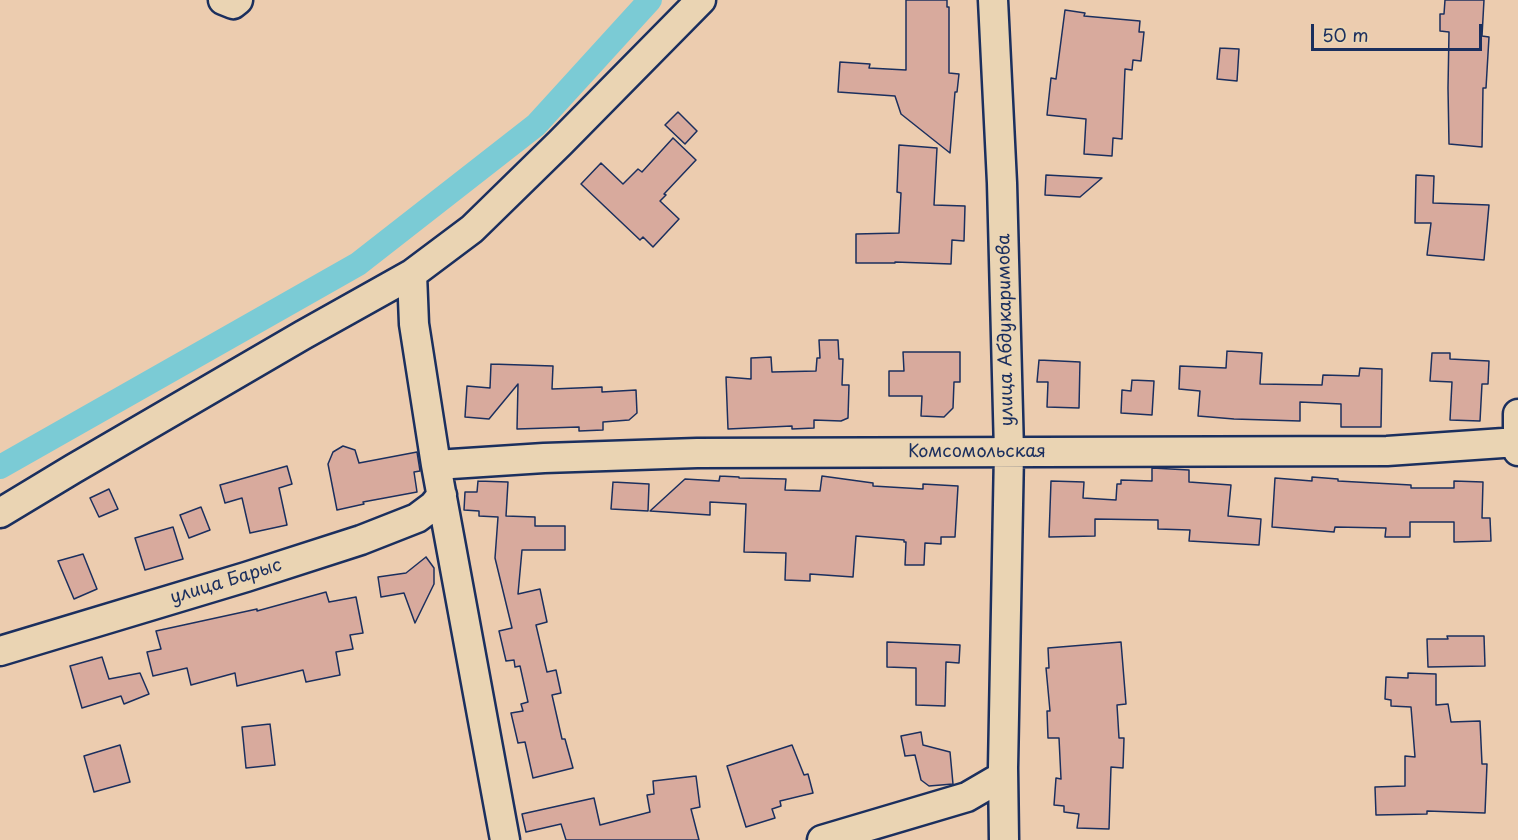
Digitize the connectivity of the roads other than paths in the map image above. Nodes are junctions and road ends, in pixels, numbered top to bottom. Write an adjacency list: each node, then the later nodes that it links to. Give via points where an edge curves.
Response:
1 (223, 0): 2 (street, via 234,4)
2 (238, 0)
3 (701, 0): 5 (street, via 472,229)
4 (993, 0): 9 (street, улица Абдукаримова)
5 (412, 274): 10 (street, via 414,324); 12 (street)
6 (1518, 414): 7 (street)
7 (1518, 442): 8 (street); 9 (street, Комсомольская, via 1387,450)
8 (1518, 451)
9 (1009, 452): 10 (street, Комсомольская, via 697,453); 14 (street, улица Абдукаримова)
10 (436, 465): 11 (street)
11 (442, 495): 13 (street, улица Барыс, via 417,519 361,540); 15 (street)
12 (0, 513)
13 (0, 651)
14 (1003, 776): 16 (street, via 967,797); 17 (street, улица Абдукаримова)
15 (505, 840)
16 (822, 840)
17 (1004, 840)

